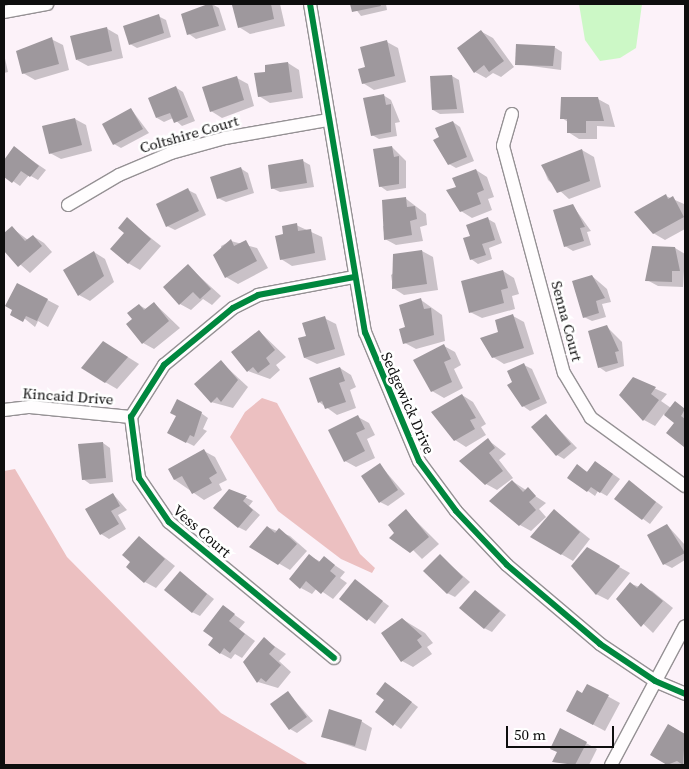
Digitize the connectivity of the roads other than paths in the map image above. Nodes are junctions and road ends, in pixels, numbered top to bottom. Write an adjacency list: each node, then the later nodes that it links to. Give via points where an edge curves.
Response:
1 (47, 4): 3 (street)
2 (310, 4): 5 (street, Sedgewick Drive)
3 (4, 12)
4 (512, 114): 10 (street, Senna Court, via 503,146 564,373 591,418)
5 (328, 120): 6 (street, Coltshire Court, via 225,138 171,153 118,175); 7 (street, Sedgewick Drive)
6 (68, 205)
7 (354, 277): 9 (street, via 258,295 233,308 164,365); 13 (street, Sedgewick Drive, via 368,340 419,462 456,511 507,565 600,644)
8 (4, 410): 9 (street, Kincaid Drive, via 30,407)
9 (131, 417): 12 (street, Vess Court, via 140,478 169,522)
10 (685, 486)
11 (685, 626): 13 (street)
12 (334, 658)
13 (655, 681): 14 (street, Sedgewick Drive); 15 (street)
14 (685, 694)
15 (611, 765)

